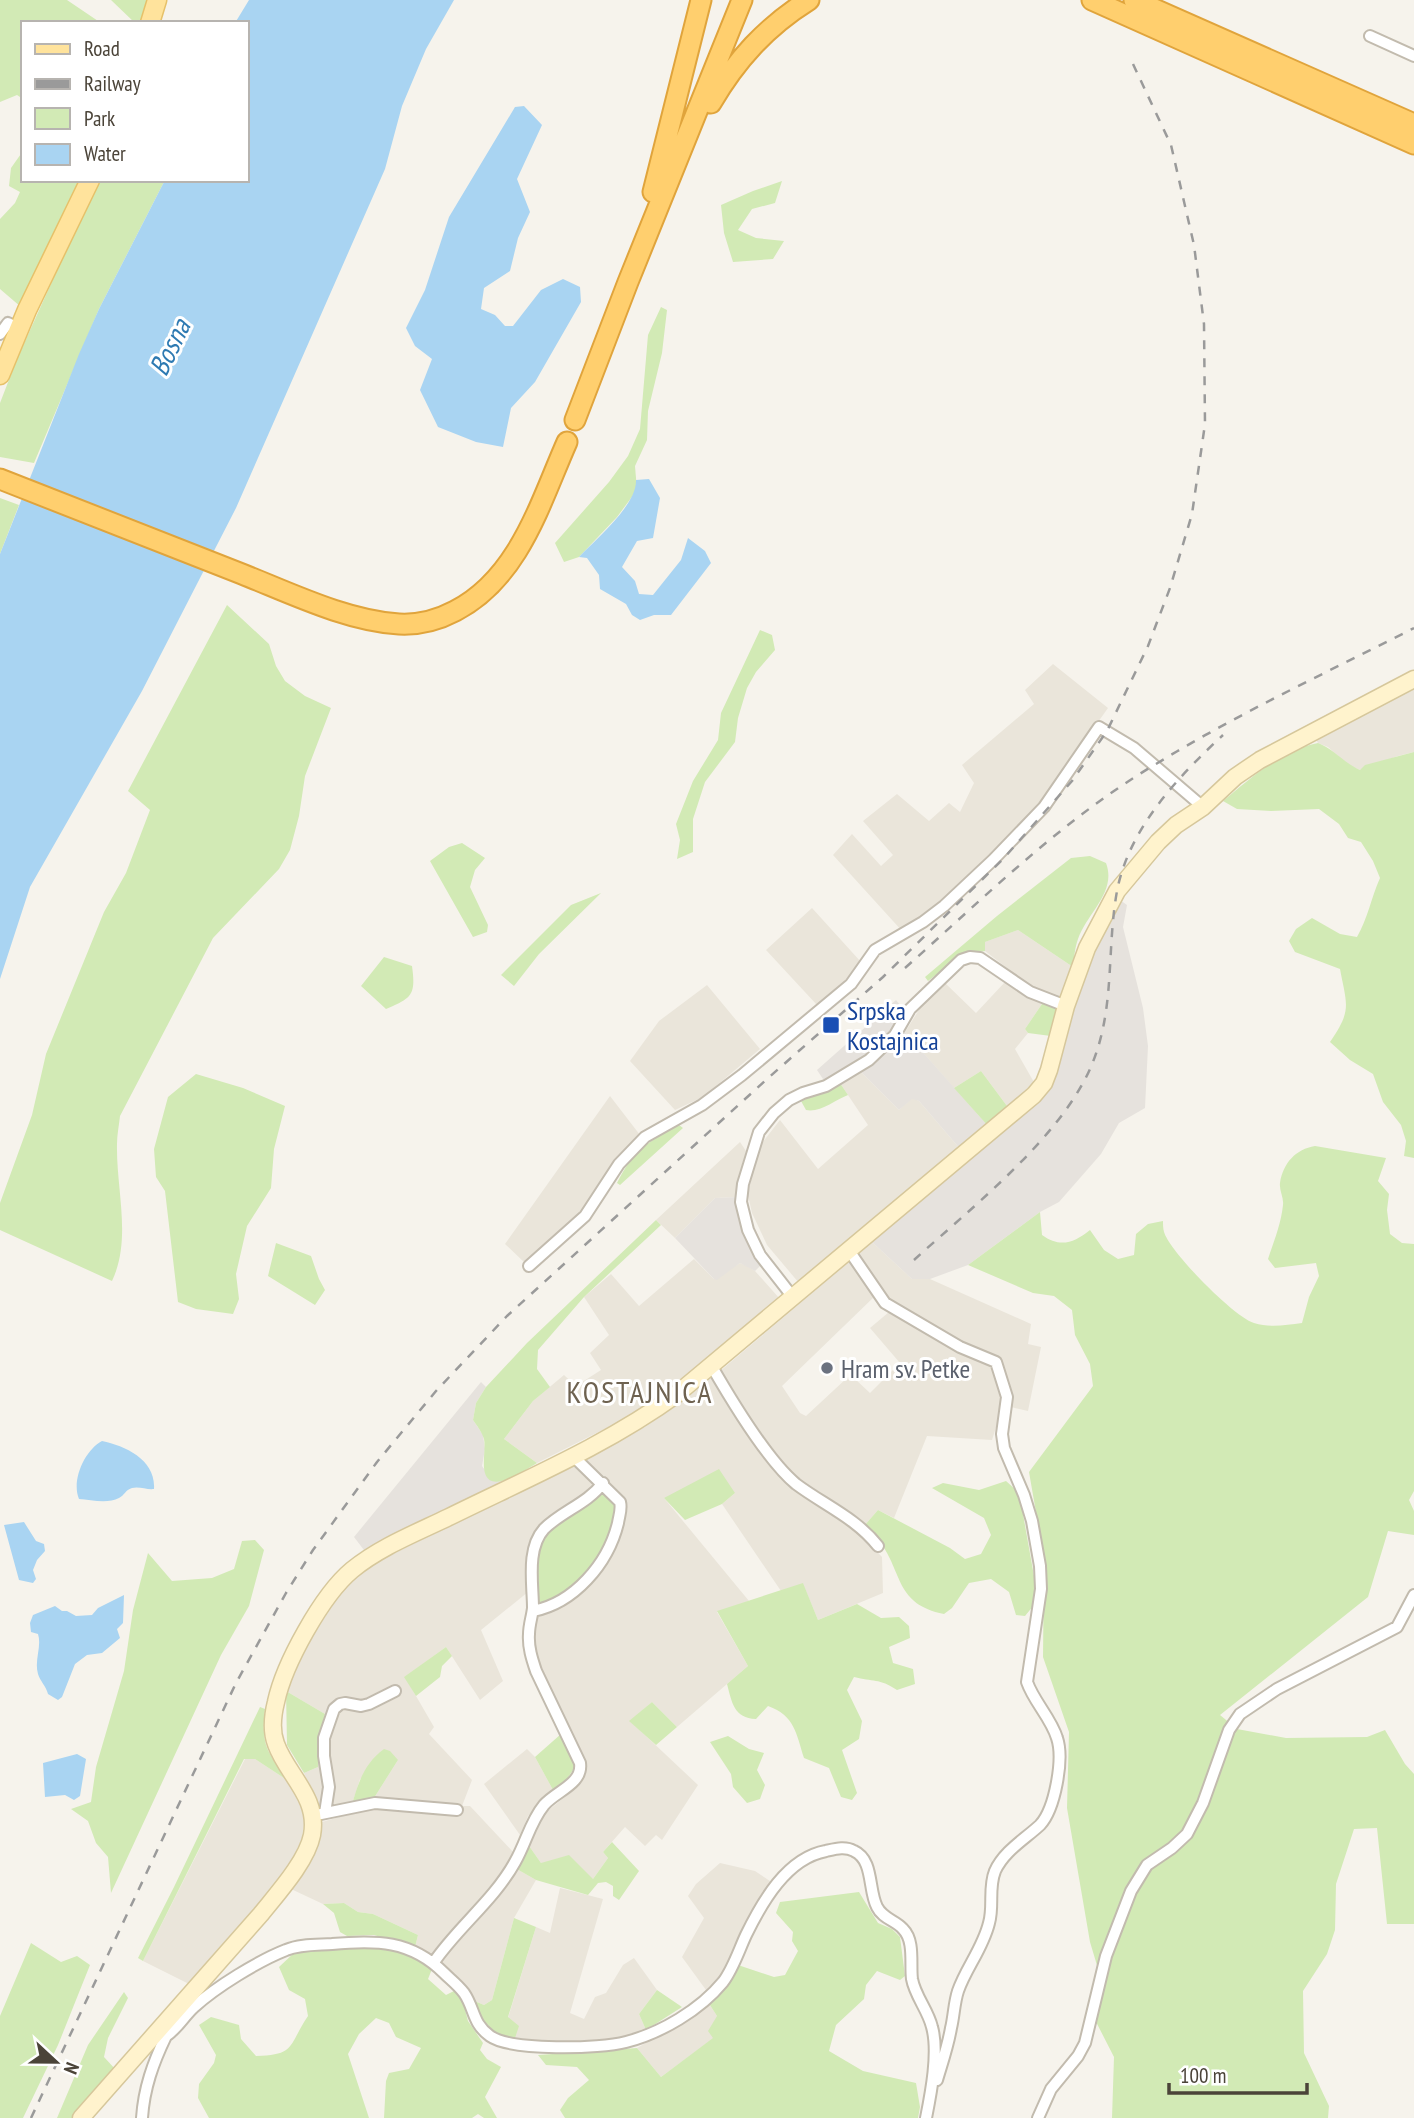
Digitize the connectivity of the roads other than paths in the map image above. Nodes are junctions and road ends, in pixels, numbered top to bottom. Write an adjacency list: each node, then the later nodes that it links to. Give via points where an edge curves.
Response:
1 (157, 0): 7 (main road)
2 (701, 0): 14 (highway)
3 (742, 0): 12 (highway)
4 (809, 0): 12 (highway, via 753,43 724,80)
5 (1092, 0): 11 (highway)
6 (1134, 0): 10 (highway)
7 (151, 21)
8 (1370, 36): 9 (street)
9 (1414, 56)
10 (1414, 124)
11 (1414, 144)
12 (671, 174): 14 (highway)
13 (89, 182): 15 (main road)
14 (628, 282): 18 (highway)
15 (19, 328): 16 (street, via 8,323); 17 (main road)
16 (0, 334)
17 (0, 375)
18 (575, 420)
19 (567, 442): 20 (highway, via 509,564 456,611 426,622 401,624 353,616)
20 (0, 479)
21 (1414, 680): 22 (main road, via 1261,760)
22 (1203, 807): 23 (main road, via 1176,825 1117,891 1087,948); 25 (street, via 1134,748 1099,727 1051,798 993,860 944,906 875,950 851,984 742,1075 702,1105 645,1137 619,1164 585,1216)
23 (1066, 1006): 24 (main road, via 1054,1059 1039,1089); 26 (street, via 1030,992 980,958 961,960 910,1009 895,1035 869,1059 826,1086 789,1100 774,1113 752,1149 741,1202 760,1255)
24 (848, 1249): 26 (main road); 38 (street, via 885,1303 960,1347 996,1362 1007,1396 1004,1448 1024,1495 1041,1566 1027,1682 1058,1740 1054,1800 1042,1822 996,1870 989,1924 957,1994 948,2045)
25 (529, 1265)
26 (792, 1296): 27 (main road)
27 (711, 1365): 28 (main road, via 645,1417); 30 (street, via 754,1433 795,1482 852,1521)
28 (572, 1455): 29 (street); 35 (main road, via 382,1550 353,1570 326,1600 290,1661 273,1723 275,1743)
29 (603, 1483): 32 (street, via 539,1537 532,1568); 32 (street, via 621,1507 605,1557 551,1608)
30 (878, 1546)
31 (1414, 1595): 42 (street, via 1397,1627 1277,1689 1240,1714 1229,1730 1187,1834 1147,1865 1131,1891 1105,1956 1085,2043 1051,2089)
32 (533, 1611): 36 (street, via 528,1633 531,1656 581,1771 546,1802 492,1894)
33 (395, 1691): 35 (street, via 369,1704 345,1703 334,1709 324,1738 329,1787)
34 (457, 1810): 35 (street, via 375,1803)
35 (318, 1814): 37 (main road, via 309,1844 288,1881)
36 (434, 1962): 37 (street, via 400,1946 369,1940 288,1949 211,1992); 38 (street, via 466,1996 478,2024 497,2040 532,2047 622,2043 682,2017 715,1991 772,1892 796,1863 813,1853 855,1851 867,1866 877,1908 909,1939 915,1988 933,2028)
37 (161, 2035): 39 (main road); 40 (street, via 148,2076)
38 (931, 2092): 41 (street)
39 (81, 2118)
40 (142, 2118)
41 (926, 2118)
42 (1038, 2118)

